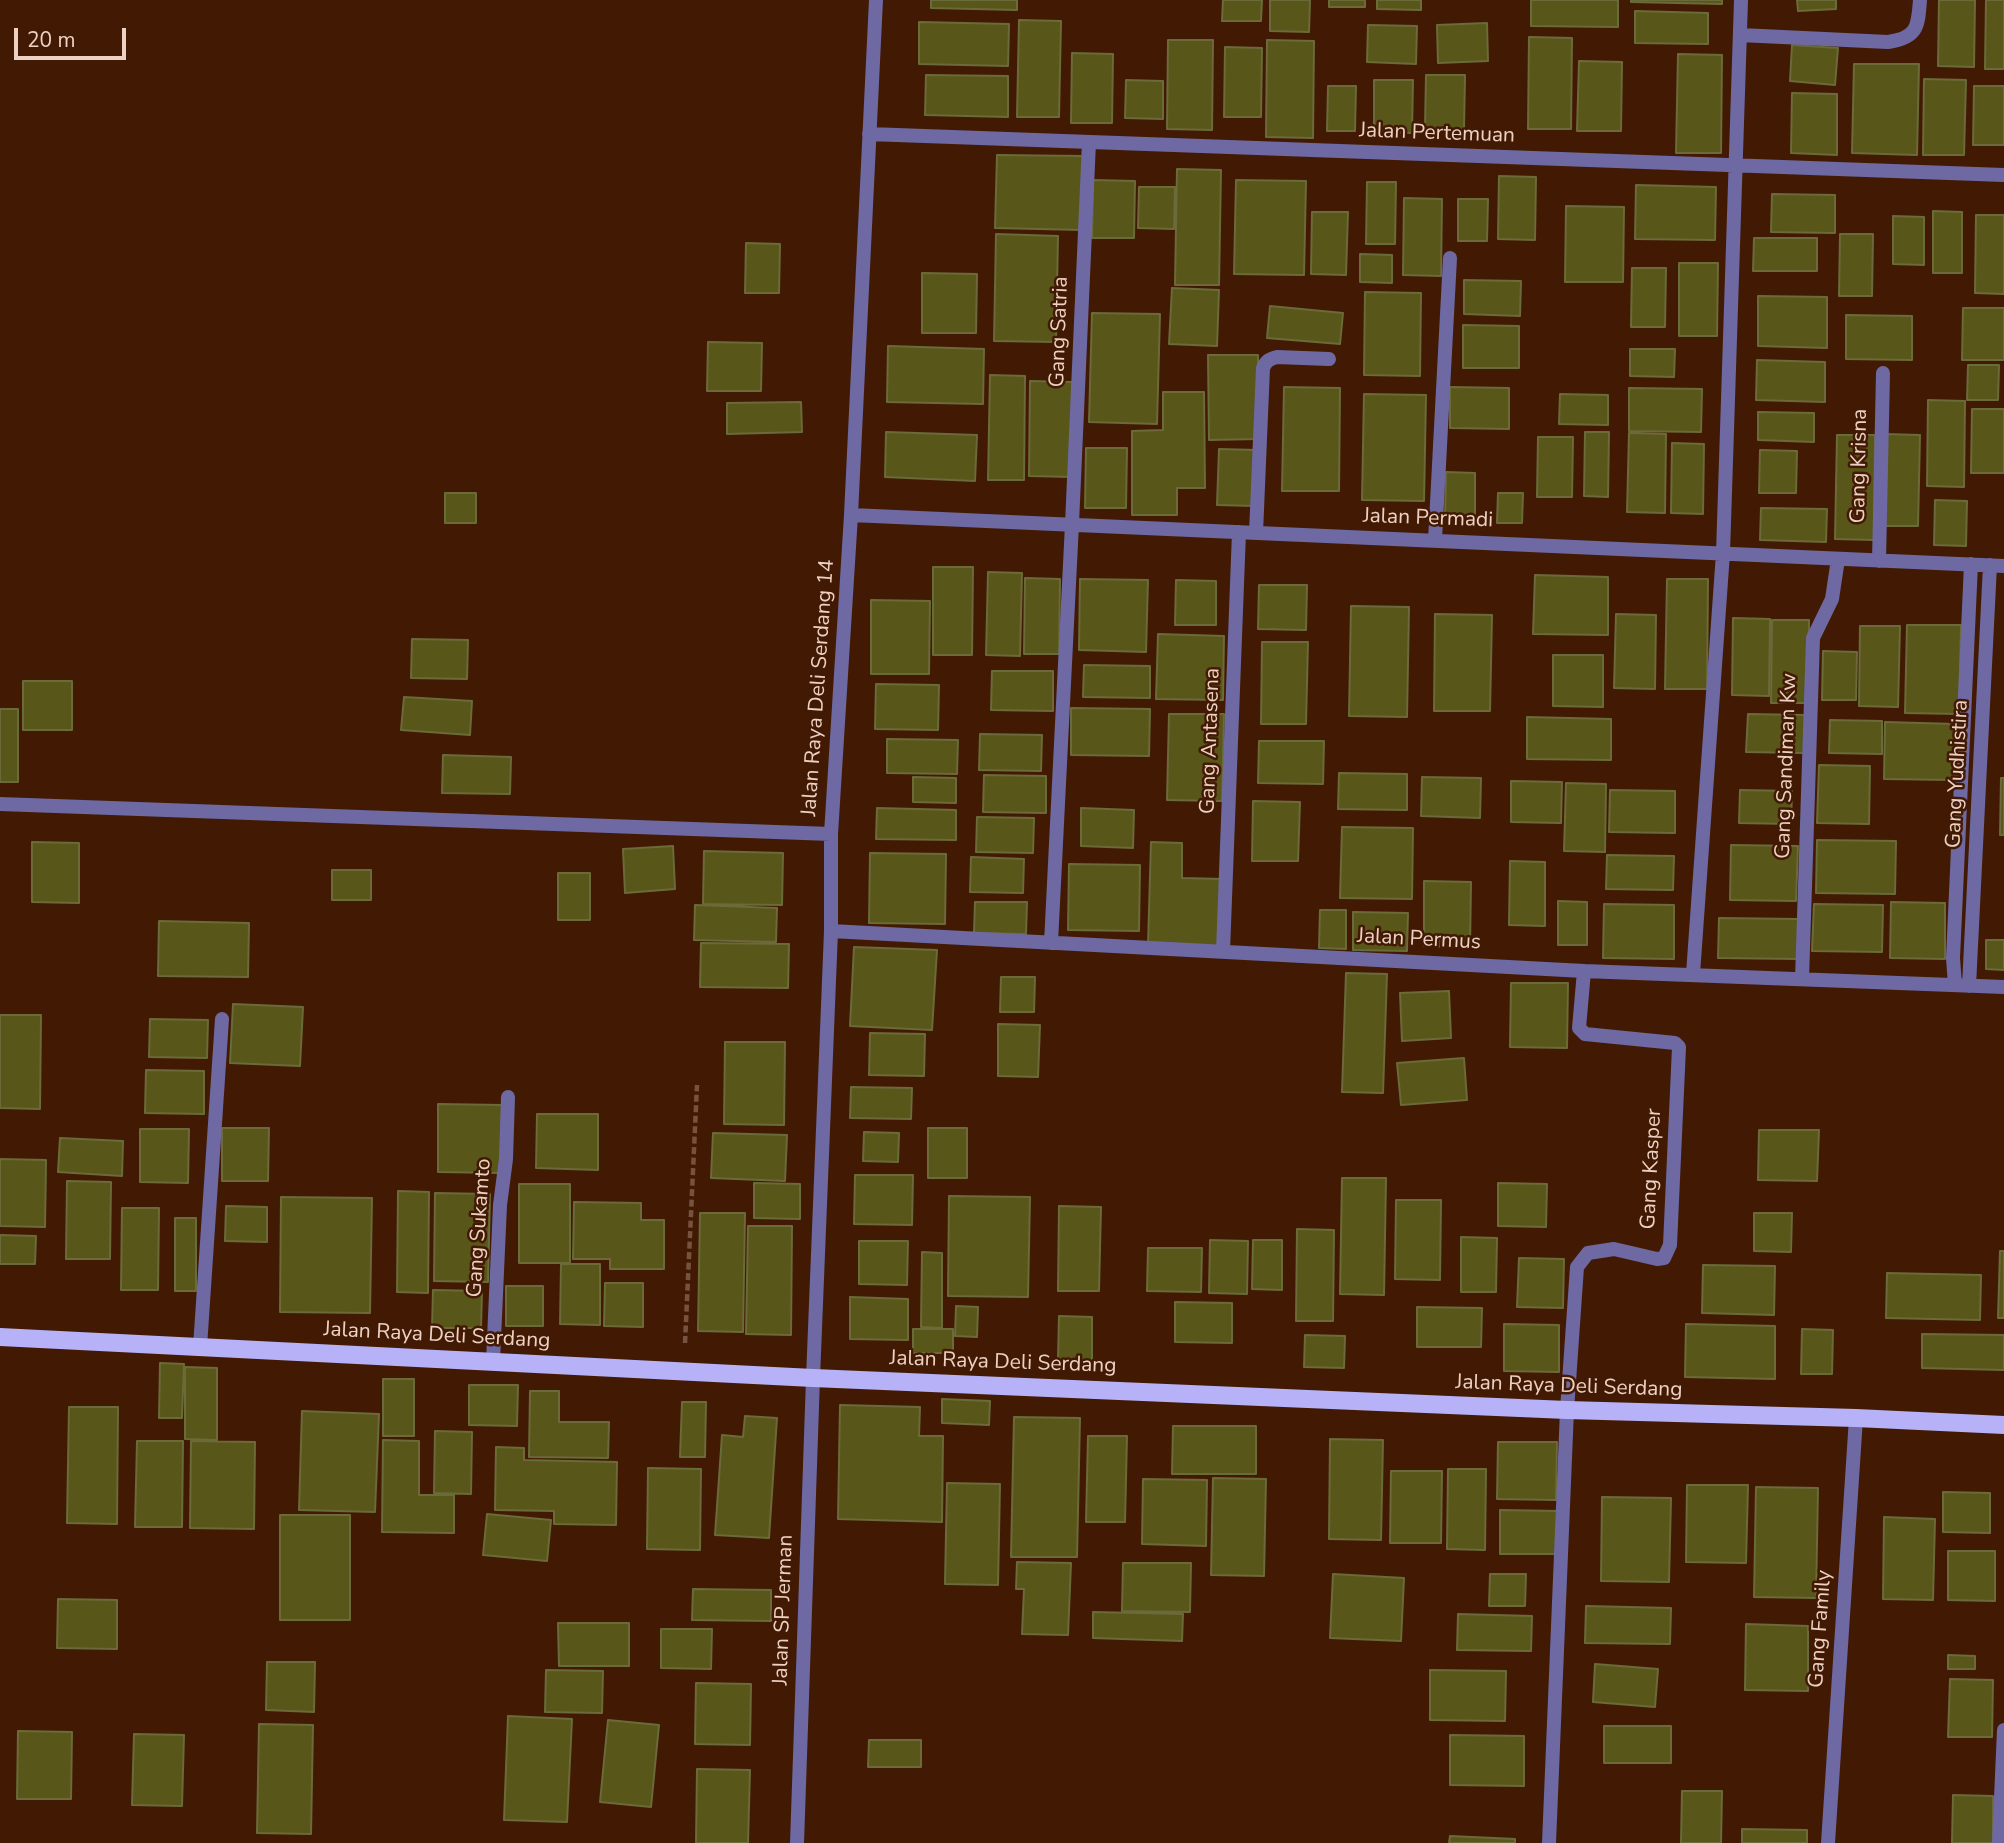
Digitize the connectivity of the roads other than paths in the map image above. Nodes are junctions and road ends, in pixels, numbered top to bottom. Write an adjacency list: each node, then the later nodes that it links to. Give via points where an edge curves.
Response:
1 (876, 0): 5 (street, Jalan Raya Deli Serdang 14)
2 (1741, 0): 4 (street)
3 (1920, 0): 4 (street, via 1918,23 1913,34 1903,40)
4 (1740, 35): 7 (street)
5 (869, 134): 6 (street, Jalan Pertemuan); 12 (street, Jalan Raya Deli Serdang 14)
6 (1089, 142): 7 (street, Jalan Pertemuan); 13 (street, Gang Satria)
7 (1737, 166): 8 (street, Jalan Pertemuan); 17 (street)
8 (2004, 176)
9 (1450, 258): 16 (street)
10 (1329, 359): 15 (street, via 1277,357 1265,363)
11 (1884, 373): 19 (street, Gang Krisna)
12 (851, 515): 13 (street, Jalan Permadi); 23 (street, Jalan Raya Deli Serdang 14)
13 (1072, 524): 14 (street, Jalan Permadi); 25 (street, Gang Satria)
14 (1239, 532): 15 (street, Jalan Permadi); 26 (street, Gang Antasena)
15 (1256, 533): 16 (street, Jalan Permadi)
16 (1435, 540): 17 (street, Jalan Permadi)
17 (1723, 553): 18 (street, Jalan Permadi); 28 (street)
18 (1838, 559): 19 (street, Jalan Permadi); 29 (street, Gang Sandiman Kw, via 1832,599 1813,638)
19 (1879, 561): 20 (street, Jalan Permadi)
20 (1971, 564): 21 (street, Jalan Permadi); 30 (street, via 1953,958)
21 (1997, 565): 30 (street, Gang Yudhistira)
22 (0, 804): 23 (street)
23 (831, 834): 24 (street, Jalan Raya Deli Serdang 14)
24 (831, 931): 25 (street, Jalan Permus); 37 (street, Jalan Raya Deli Serdang 14)
25 (1051, 943): 26 (street, Jalan Permus)
26 (1223, 951): 27 (street, Jalan Permus)
27 (1584, 971): 28 (street, Jalan Permus); 38 (street, Gang Kasper, via 1579,1028 1585,1034 1679,1047 1670,1245 1664,1258 1657,1259 1614,1250 1588,1252 1577,1267)
28 (1693, 974): 29 (street, Jalan Permus)
29 (1802, 979): 30 (street, Jalan Permus)
30 (1962, 986): 31 (street, Jalan Permus)
31 (2004, 987)
32 (222, 1019): 35 (street)
33 (508, 1097): 36 (street, Gang Sukamto)
34 (0, 1336): 35 (main road, Jalan Raya Deli Serdang)
35 (200, 1347): 36 (main road, Jalan Raya Deli Serdang)
36 (493, 1361): 37 (main road, Jalan Raya Deli Serdang)
37 (813, 1378): 38 (main road, Jalan Raya Deli Serdang); 42 (street, Jalan SP Jerman)
38 (1567, 1410): 39 (main road, Jalan Raya Deli Serdang); 43 (street)
39 (1856, 1418): 40 (main road, Jalan Raya Deli Serdang); 44 (street, Gang Family)
40 (2004, 1425)
41 (2004, 1730): 45 (street)
42 (797, 1843)
43 (1549, 1843)
44 (1828, 1843)
45 (1999, 1843)

